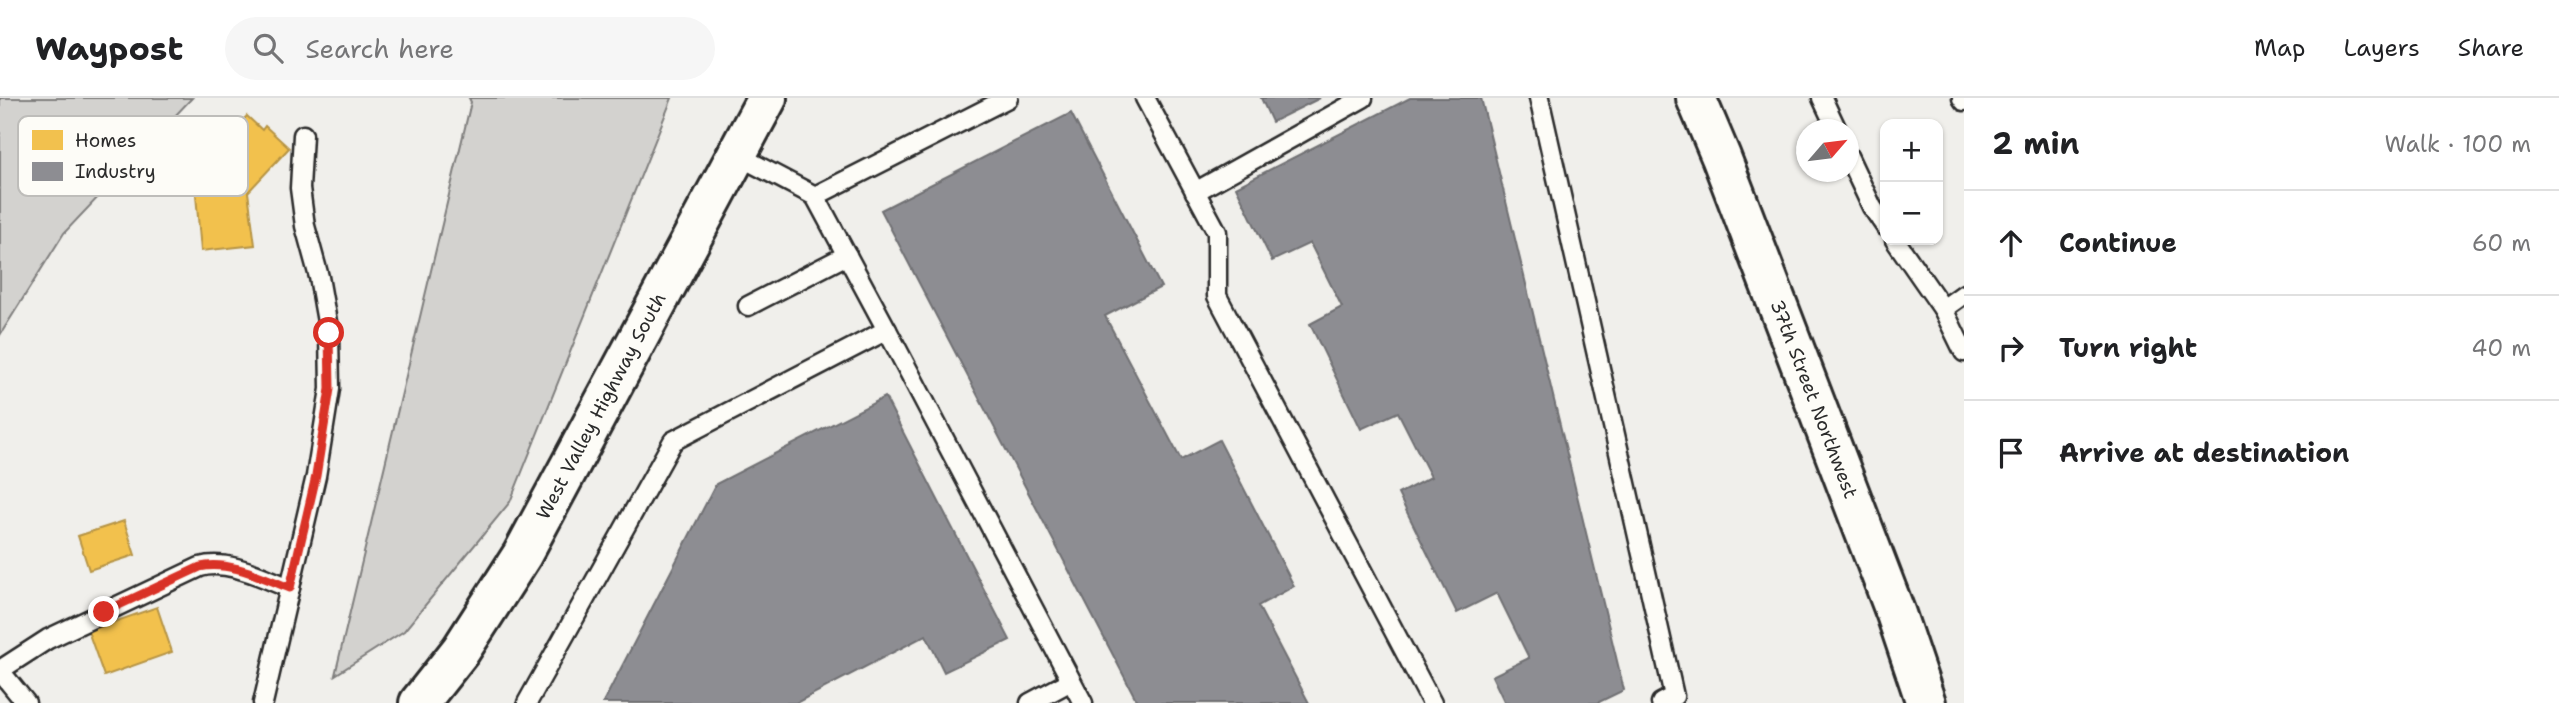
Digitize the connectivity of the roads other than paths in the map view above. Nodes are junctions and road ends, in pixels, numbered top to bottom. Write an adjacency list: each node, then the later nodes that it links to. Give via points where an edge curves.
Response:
1 (766, 98): 10 (main road, West Valley Highway South)
2 (1008, 98): 13 (lane)
3 (1145, 98): 12 (lane)
4 (1363, 98): 12 (lane)
5 (1539, 98): 32 (lane, via 1674,696)
6 (1696, 98): 33 (main road, 37th Street Northwest, via 1896,614)
7 (1822, 98): 8 (lane)
8 (1832, 119)
9 (303, 135): 22 (lane, via 300,188 329,333 330,389)
10 (737, 155): 13 (lane); 27 (main road, West Valley Highway South, via 522,555 467,641)
11 (1859, 178): 14 (lane)
12 (1195, 192): 31 (lane, via 1217,232 1217,296)
13 (815, 196): 16 (lane)
14 (1880, 219)
15 (1898, 245): 19 (lane)
16 (847, 255): 18 (lane); 20 (lane)
17 (1964, 295): 19 (lane)
18 (748, 306)
19 (1943, 309): 21 (lane)
20 (887, 330): 24 (lane); 28 (lane, via 673,441)
21 (1964, 352)
22 (290, 588): 23 (lane, via 226,566 200,567 48,639); 26 (lane)
23 (0, 671): 25 (lane)
24 (1071, 681): 29 (lane); 30 (lane)
25 (26, 703)
26 (263, 703)
27 (419, 703)
28 (527, 703)
29 (1030, 703)
30 (1083, 703)
31 (1432, 703)
32 (1661, 703)
33 (1926, 703)

